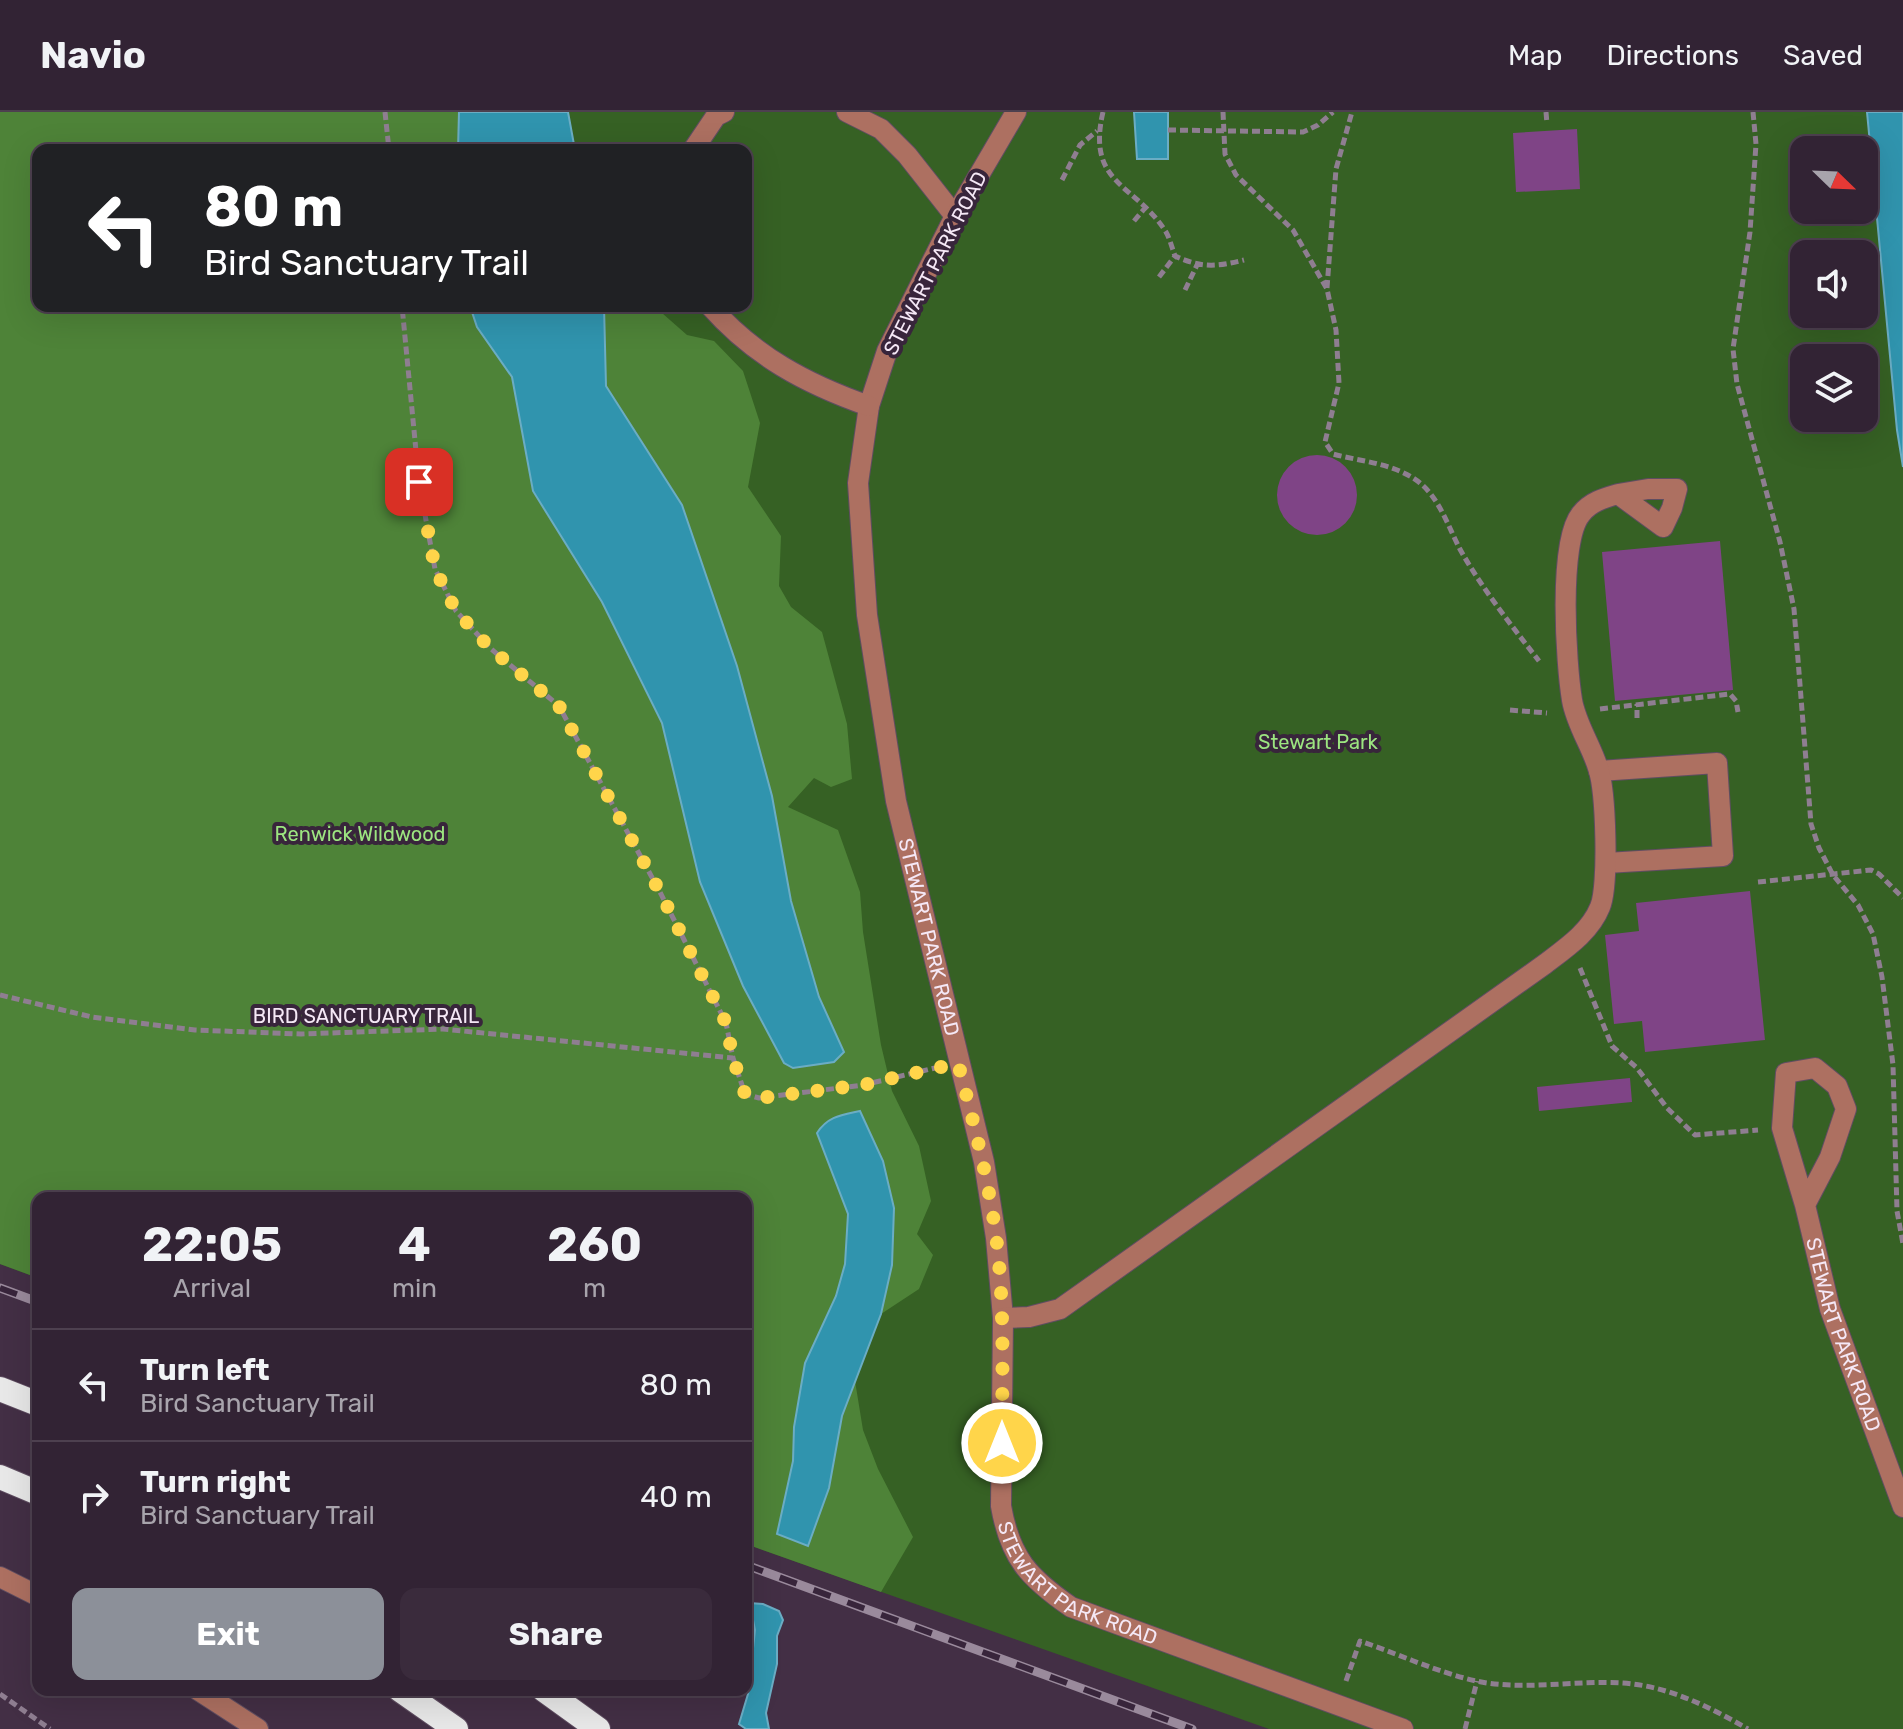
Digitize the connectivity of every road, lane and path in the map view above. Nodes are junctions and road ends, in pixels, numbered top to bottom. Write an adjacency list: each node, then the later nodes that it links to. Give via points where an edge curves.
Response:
1 (385, 112): 15 (path)
2 (724, 112): 16 (street)
3 (847, 112): 19 (street, via 881,129)
4 (1016, 112): 19 (street, STEWART PARK ROAD)
5 (1103, 112): 14 (path)
6 (1223, 112): 13 (path)
7 (1333, 112): 13 (path, via 1303,132)
8 (1352, 112): 25 (path, via 1336,169)
9 (1546, 112): 11 (path)
10 (1753, 112): 38 (path, via 1750,232 1733,349 1737,384 1794,609 1811,824)
11 (1547, 124)
12 (1168, 130): 13 (path)
13 (1224, 130): 25 (path, via 1225,154 1236,175 1293,230)
14 (1098, 131): 17 (path, via 1080,145); 18 (path, via 1100,156 1111,178)
15 (388, 144)
16 (697, 144)
17 (1062, 180)
18 (1145, 208): 20 (path); 21 (path, via 1166,233)
19 (955, 216): 29 (street, STEWART PARK ROAD, via 887,351)
20 (1134, 221)
21 (1175, 256): 23 (path); 24 (path)
22 (1244, 260): 23 (path)
23 (1197, 265): 26 (path)
24 (1159, 277)
25 (1327, 289): 31 (path, via 1339,383 1325,442 1333,454 1374,462 1421,483 1488,594)
26 (1185, 290)
27 (403, 312): 43 (path, via 419,482 435,569 456,611 490,648 559,706 720,1010)
28 (715, 312): 29 (street, via 777,364 823,390)
29 (869, 406): 44 (street, STEWART PARK ROAD, via 858,483 867,615 896,801)
30 (1618, 494): 31 (street, via 1597,500 1580,514 1571,535 1566,599)
31 (1573, 703): 32 (path, via 1593,710); 33 (path, via 1556,714); 36 (street)
32 (1637, 704): 34 (path, via 1730,694); 35 (path)
33 (1510, 710)
34 (1738, 712)
35 (1637, 718)
36 (1599, 771): 37 (street); 37 (street, via 1717,763 1723,856)
37 (1606, 863): 41 (street, via 1601,905)
38 (1833, 875): 39 (path); 40 (path, via 1871,870); 47 (path, via 1873,934 1882,977 1893,1065 1897,1211)
39 (1758, 882)
40 (1903, 898)
41 (1569, 945): 45 (path, via 1612,1046 1695,1135); 48 (street, via 1060,1309)
42 (0, 995): 43 (path, BIRD SANCTUARY TRAIL, via 92,1017 195,1030 301,1034 443,1029)
43 (733, 1058): 44 (path, via 745,1094 759,1098 863,1085)
44 (958, 1063): 48 (street, STEWART PARK ROAD, via 986,1177)
45 (1782, 1128): 46 (street, STEWART PARK ROAD); 46 (street, STEWART PARK ROAD, via 1786,1073 1815,1068 1837,1086 1846,1109 1830,1157)
46 (1805, 1205): 53 (street, STEWART PARK ROAD, via 1830,1309)
47 (1903, 1244)
48 (1003, 1318): 62 (street, STEWART PARK ROAD, via 1001,1506 1005,1529 1028,1573 1071,1607)
49 (0, 1389): 50 (highway)
50 (32, 1402)
51 (0, 1477): 52 (highway)
52 (32, 1490)
53 (1903, 1507)
54 (0, 1577): 55 (street)
55 (32, 1593)
56 (1346, 1681): 57 (path, via 1360,1641)
57 (1477, 1681): 68 (path); 69 (path, via 1624,1683 1673,1693)
58 (0, 1694): 63 (path)
59 (207, 1696): 64 (street)
60 (409, 1696): 65 (highway)
61 (552, 1696): 66 (highway)
62 (1367, 1723): 67 (street, STEWART PARK ROAD)
63 (50, 1729)
64 (258, 1729)
65 (456, 1729)
66 (598, 1729)
67 (1403, 1729)
68 (1465, 1729)
69 (1748, 1729)

